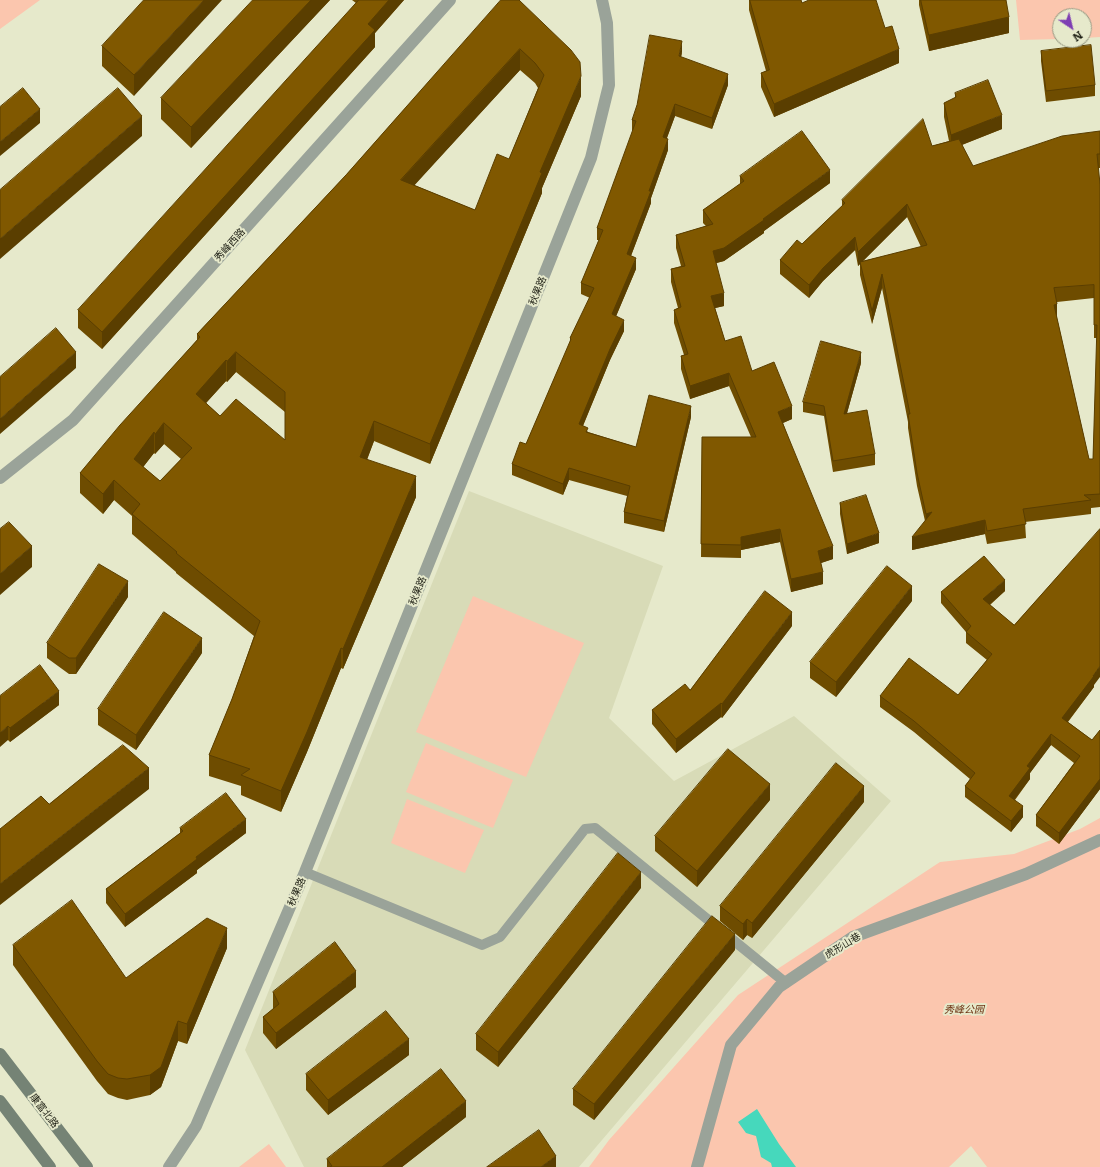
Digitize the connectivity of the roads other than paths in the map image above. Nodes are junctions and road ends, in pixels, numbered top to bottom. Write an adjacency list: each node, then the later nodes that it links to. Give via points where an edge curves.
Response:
1 (450, 0): 3 (street, 秀峰西路, via 73,420)
2 (602, 0): 5 (street, 秋果路, via 607,23 609,85 591,158)
3 (0, 478)
4 (1100, 840): 6 (street, 虎形山巷, via 1026,874 853,937)
5 (305, 872): 6 (lane, via 482,945 500,937 585,829 595,828); 11 (street, 秋果路, via 196,1126)
6 (786, 983): 12 (street, 虎形山巷, via 779,987 731,1045)
7 (0, 1054): 10 (main road, 康富北路)
8 (0, 1101): 9 (main road)
9 (50, 1167)
10 (87, 1167)
11 (170, 1167)
12 (697, 1167)

